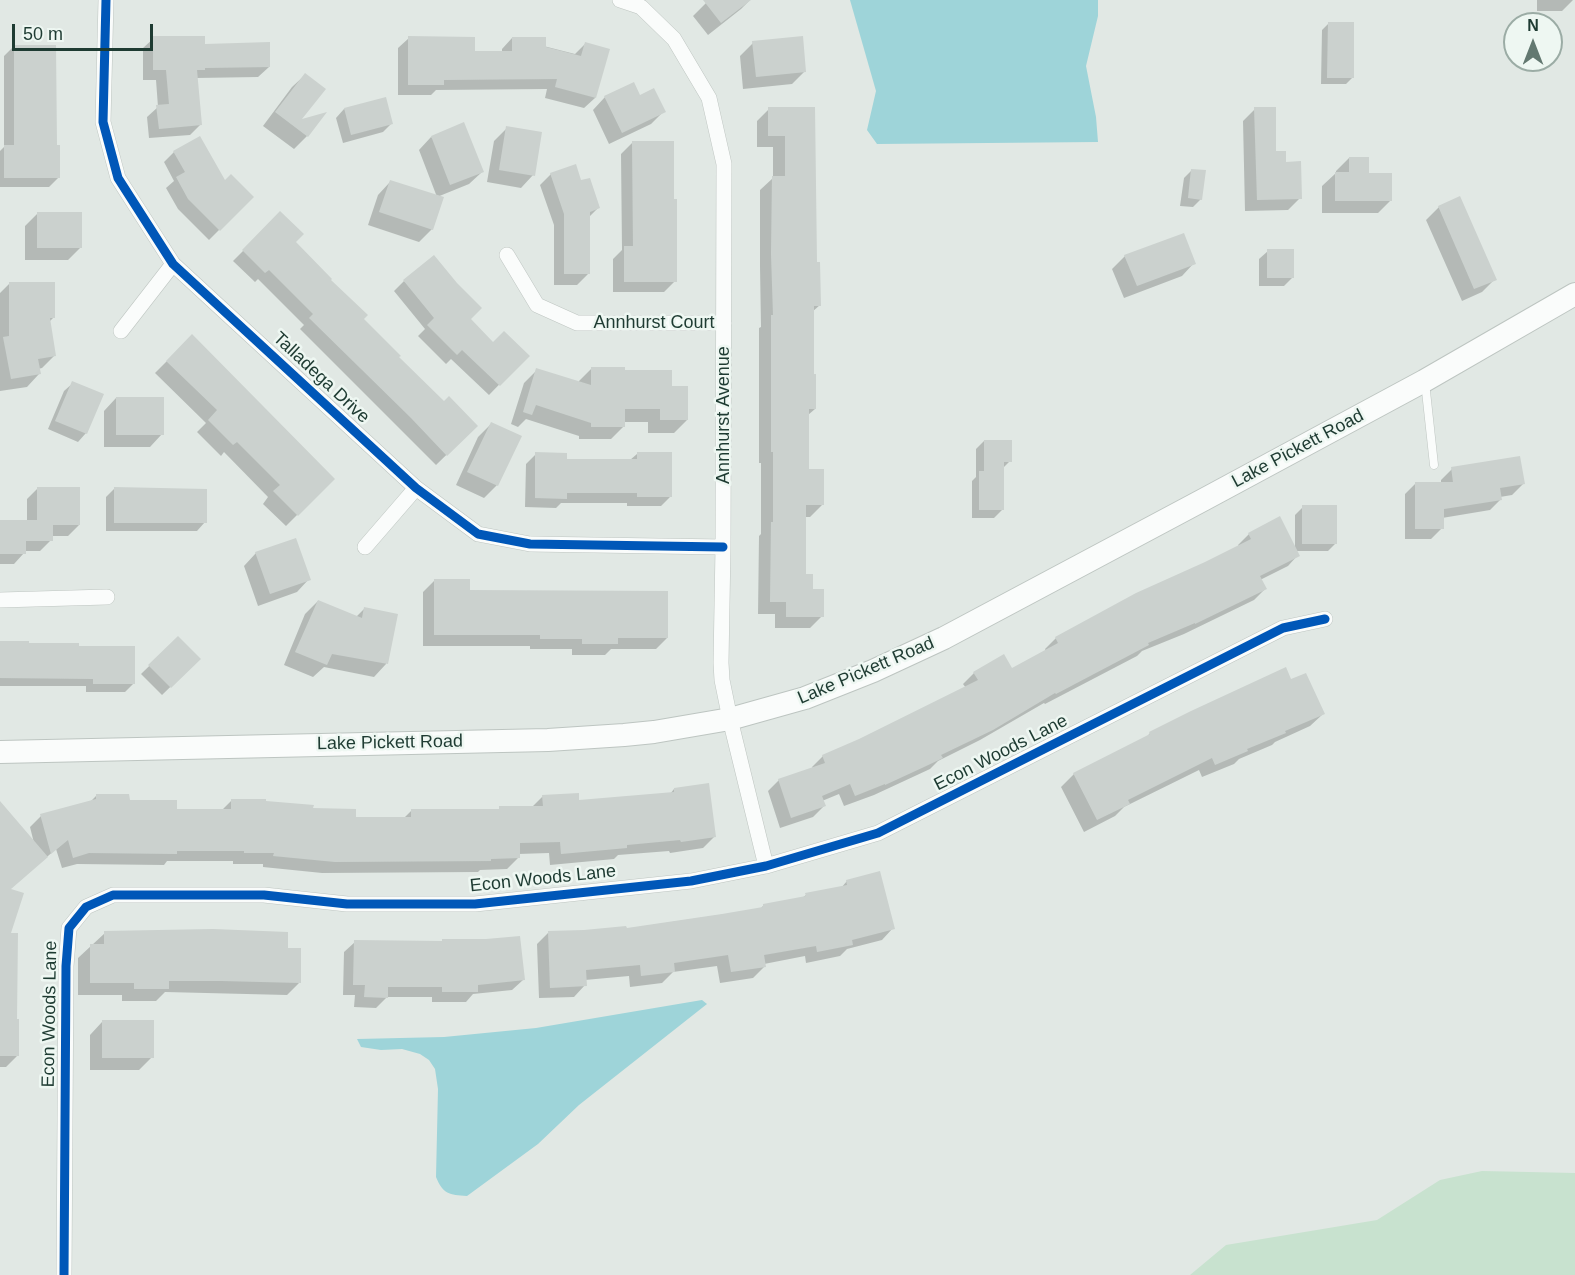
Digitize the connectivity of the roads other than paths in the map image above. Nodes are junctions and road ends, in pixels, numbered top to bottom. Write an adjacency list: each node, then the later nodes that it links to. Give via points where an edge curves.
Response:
1 (106, 0): 5 (street, Talladega Drive, via 103,122 118,178)
2 (620, 0): 3 (street, Annhurst Avenue)
3 (643, 3): 7 (street, Annhurst Avenue, via 674,39 709,98 724,164)
4 (507, 255): 7 (street, Annhurst Court, via 537,305 577,323)
5 (172, 264): 8 (street); 11 (street, Talladega Drive)
6 (1575, 294): 9 (main road, Lake Pickett Road)
7 (724, 323): 13 (street, Annhurst Avenue)
8 (121, 331)
9 (1424, 381): 10 (lane); 17 (main road, Lake Pickett Road, via 944,638 842,685)
10 (1434, 465)
11 (416, 488): 12 (street); 13 (street, Talladega Drive, via 478,534 530,544)
12 (365, 547)
13 (723, 547): 17 (street, Annhurst Avenue, via 721,663)
14 (107, 597): 15 (street)
15 (0, 600)
16 (1325, 619): 19 (street, Econ Woods Lane, via 1283,628 878,833)
17 (730, 719): 18 (main road, Lake Pickett Road, via 644,733 548,740); 19 (street, Annhurst Avenue)
18 (0, 753)
19 (766, 866): 20 (street, Econ Woods Lane, via 691,881 475,904 347,904 264,895 113,895 86,907 69,928 66,966)
20 (64, 1275)

